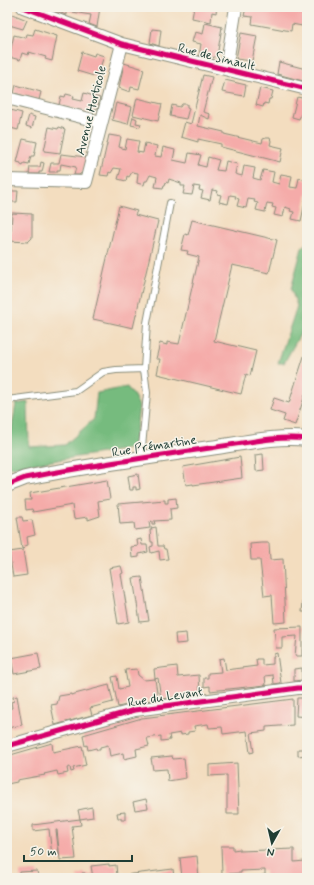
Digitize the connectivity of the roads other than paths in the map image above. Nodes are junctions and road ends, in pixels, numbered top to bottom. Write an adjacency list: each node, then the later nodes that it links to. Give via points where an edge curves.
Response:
1 (23, 7): 3 (street, Rue de Sinault)
2 (236, 7): 4 (street)
3 (122, 44): 4 (street, Rue de Sinault); 7 (street, Avenue Horticole)
4 (226, 69): 5 (street, Rue de Sinault)
5 (307, 90)
6 (7, 98): 7 (street)
7 (101, 122): 8 (street, Avenue Horticole, via 86,182)
8 (7, 180)
9 (170, 203): 10 (lane, via 147,324)
10 (144, 369): 11 (lane, via 103,372 76,391); 13 (lane, via 147,393)
11 (7, 400)
12 (306, 436): 13 (street, Rue Prémartine)
13 (141, 458): 14 (street, Rue Prémartine, via 25,478)
14 (7, 485)
15 (307, 688): 16 (street, Rue du Levant, via 135,710)
16 (7, 746)

